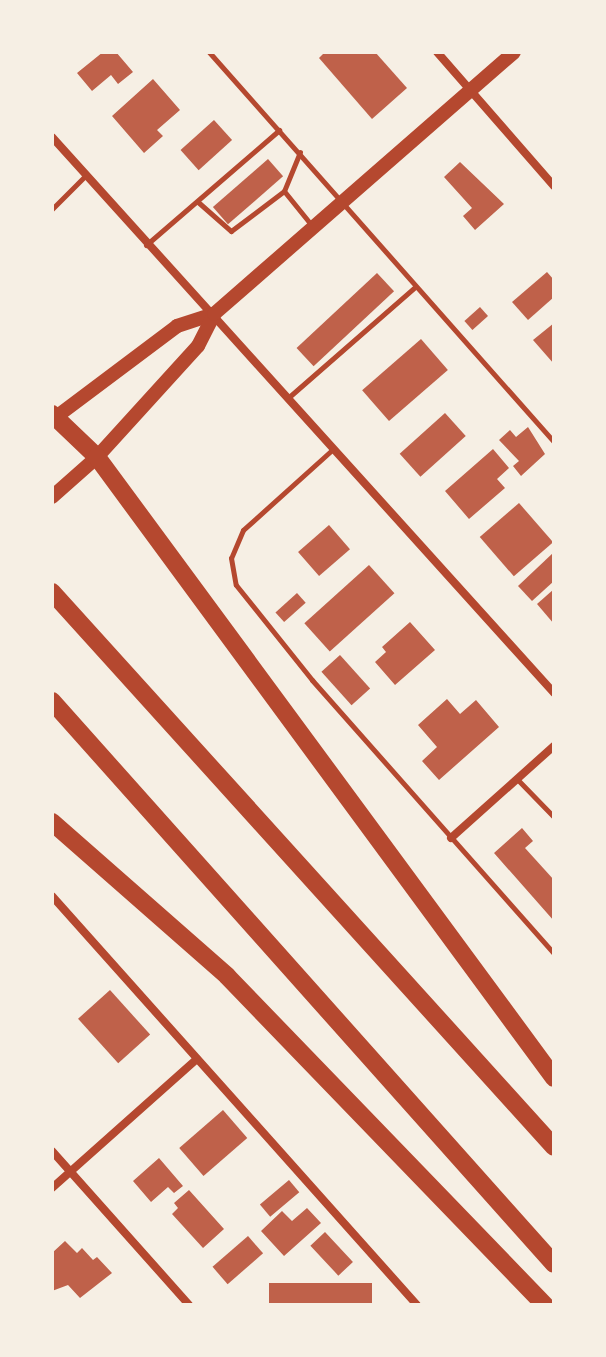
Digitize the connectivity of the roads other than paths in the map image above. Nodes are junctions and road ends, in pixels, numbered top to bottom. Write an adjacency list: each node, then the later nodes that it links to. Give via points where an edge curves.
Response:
1 (209, 52): 5 (lane)
2 (437, 52): 4 (street)
3 (514, 52): 4 (main road)
4 (471, 91): 9 (street); 12 (main road)
5 (279, 130): 7 (lane); 11 (lane)
6 (52, 137): 8 (street)
7 (300, 152): 10 (lane); 12 (lane)
8 (85, 176): 13 (lane); 15 (street)
9 (554, 186)
10 (284, 191): 11 (lane, via 231,231); 14 (lane)
11 (198, 202): 15 (lane)
12 (343, 203): 14 (main road); 16 (lane)
13 (52, 209)
14 (314, 228): 17 (main road)
15 (146, 245): 17 (street)
16 (415, 287): 18 (lane); 20 (lane)
17 (214, 314): 18 (street); 19 (main road, via 177,326); 22 (main road, via 198,346)
18 (289, 397): 21 (street)
19 (53, 417): 22 (highway)
20 (554, 442)
21 (334, 448): 25 (street); 31 (lane, via 243,530 231,558 232,576 275,637)
22 (97, 457): 23 (main road); 35 (highway)
23 (52, 497)
24 (52, 592): 36 (highway)
25 (554, 693)
26 (52, 701): 40 (highway)
27 (554, 746): 28 (street)
28 (517, 779): 29 (lane); 31 (street)
29 (554, 817)
30 (52, 822): 43 (highway, via 227,976)
31 (451, 838): 33 (lane)
32 (53, 894): 34 (street)
33 (554, 954)
34 (197, 1059): 38 (street); 42 (street)
35 (554, 1078)
36 (554, 1147)
37 (52, 1151): 38 (street)
38 (71, 1172): 39 (street); 41 (street)
39 (52, 1188)
40 (554, 1264)
41 (189, 1305)
42 (417, 1305)
43 (545, 1305)

